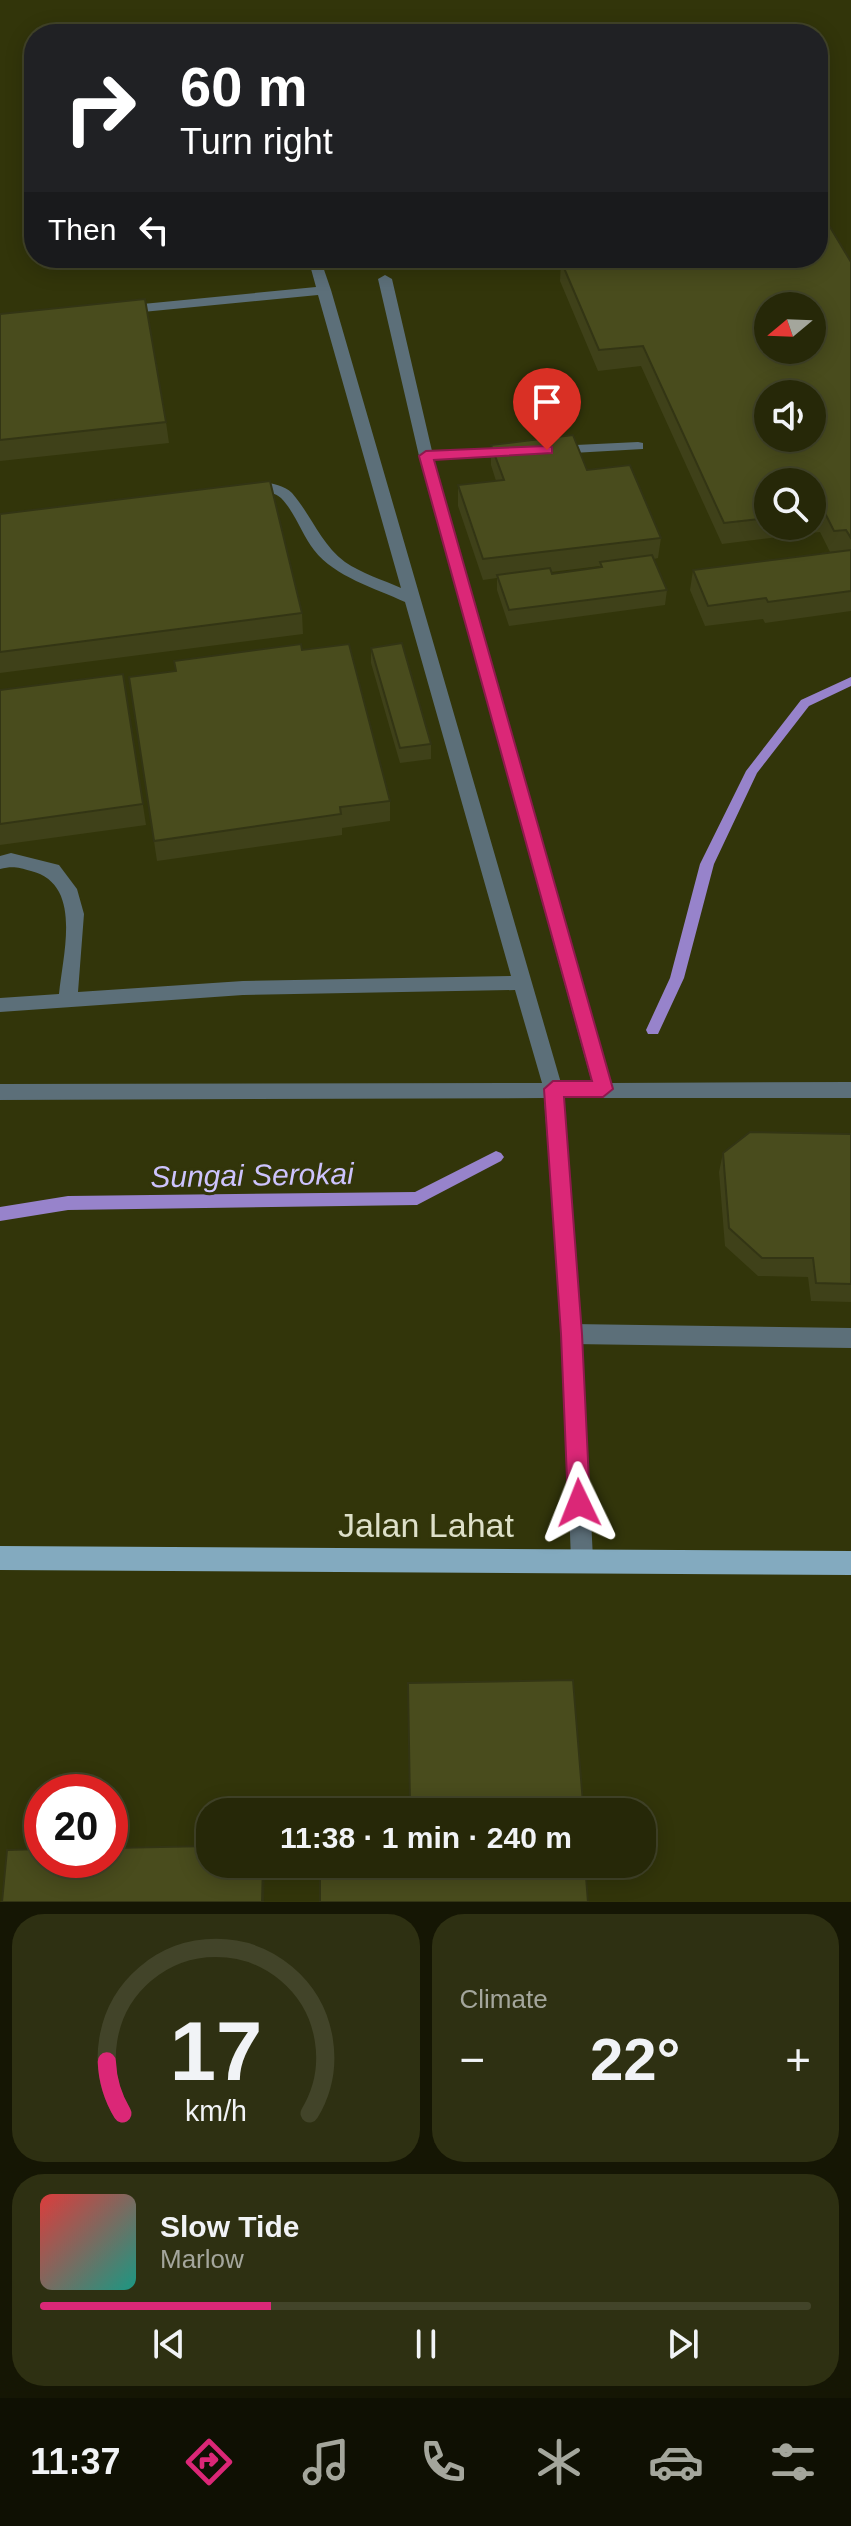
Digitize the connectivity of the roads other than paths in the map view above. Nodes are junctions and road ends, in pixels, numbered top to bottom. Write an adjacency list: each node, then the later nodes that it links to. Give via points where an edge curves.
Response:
1 (317, 268): 3 (lane)
2 (385, 279): 6 (lane)
3 (324, 290): 4 (lane); 8 (lane)
4 (108, 311)
5 (638, 446): 6 (lane)
6 (426, 456): 14 (lane)
7 (236, 490): 8 (lane, via 267,487 285,494 321,549 342,567)
8 (412, 599): 10 (lane)
9 (0, 863): 11 (lane, via 11,859 53,870 71,894 75,914)
10 (523, 983): 11 (lane, via 243,988); 13 (lane)
11 (68, 1001): 12 (lane)
12 (0, 1005)
13 (553, 1089): 14 (lane); 16 (lane); 17 (lane)
14 (603, 1089): 15 (lane)
15 (851, 1090)
16 (0, 1092)
17 (572, 1334): 18 (street); 20 (lane)
18 (851, 1338)
19 (0, 1558): 20 (main road, Jalan Lahat)
20 (582, 1559): 21 (main road, Jalan Lahat)
21 (851, 1563)

